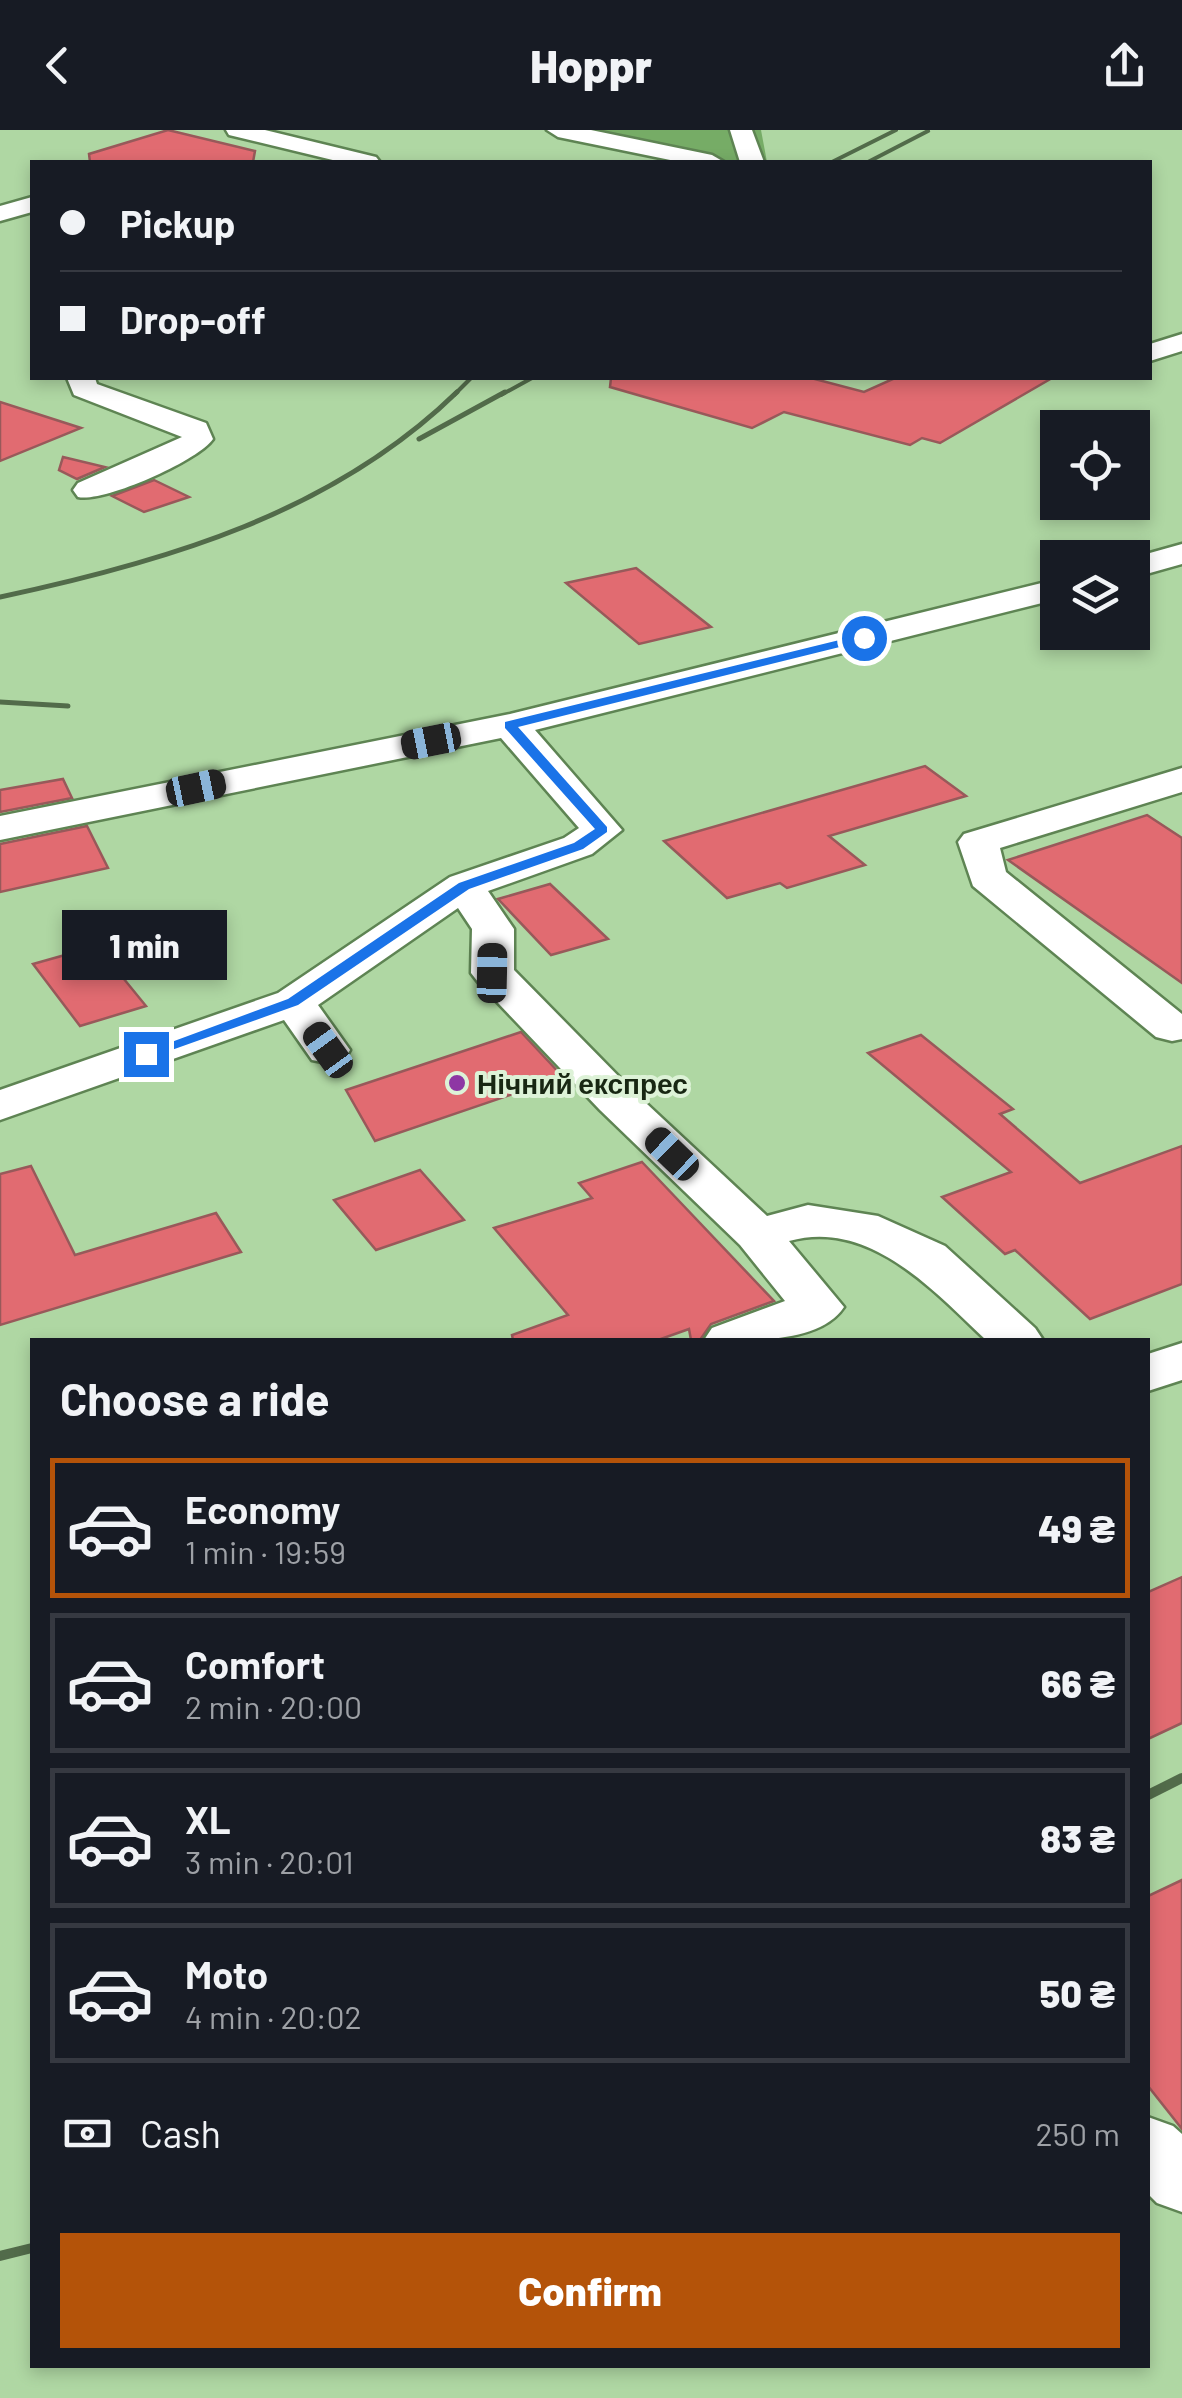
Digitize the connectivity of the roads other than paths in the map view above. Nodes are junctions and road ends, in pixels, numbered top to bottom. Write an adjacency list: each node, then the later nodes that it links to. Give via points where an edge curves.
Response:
1 (237, 130): 4 (street)
2 (558, 130): 7 (street)
3 (742, 130): 8 (street)
4 (276, 140): 5 (street); 6 (street)
5 (226, 157)
6 (360, 160)
7 (702, 160)
8 (751, 160)
9 (30, 205): 10 (street)
10 (0, 214)
11 (1152, 325): 12 (street)
12 (1182, 332)
13 (1182, 342): 14 (street)
14 (1152, 352)
15 (1152, 368): 16 (street)
16 (1182, 375)
17 (82, 380): 18 (street, via 84,390 164,415 194,429 198,439)
18 (88, 490)
19 (1182, 554): 20 (street)
20 (1150, 563)
21 (1040, 592): 22 (street)
22 (510, 725): 24 (street); 25 (street, via 602,830 578,846)
23 (1182, 780): 27 (street, via 978,842 986,877)
24 (0, 828)
25 (464, 886): 26 (street); 30 (street, via 494,929 492,973)
26 (293, 1002): 28 (street); 29 (street)
27 (1172, 1028)
28 (328, 1050)
29 (0, 1106)
30 (757, 1234): 31 (street, via 818,1307); 32 (street, via 808,1220 861,1227 927,1257)
31 (735, 1338)
32 (1015, 1338)
33 (1182, 1360): 34 (street)
34 (1150, 1373)
35 (1150, 2151): 36 (street)
36 (1182, 2180)

